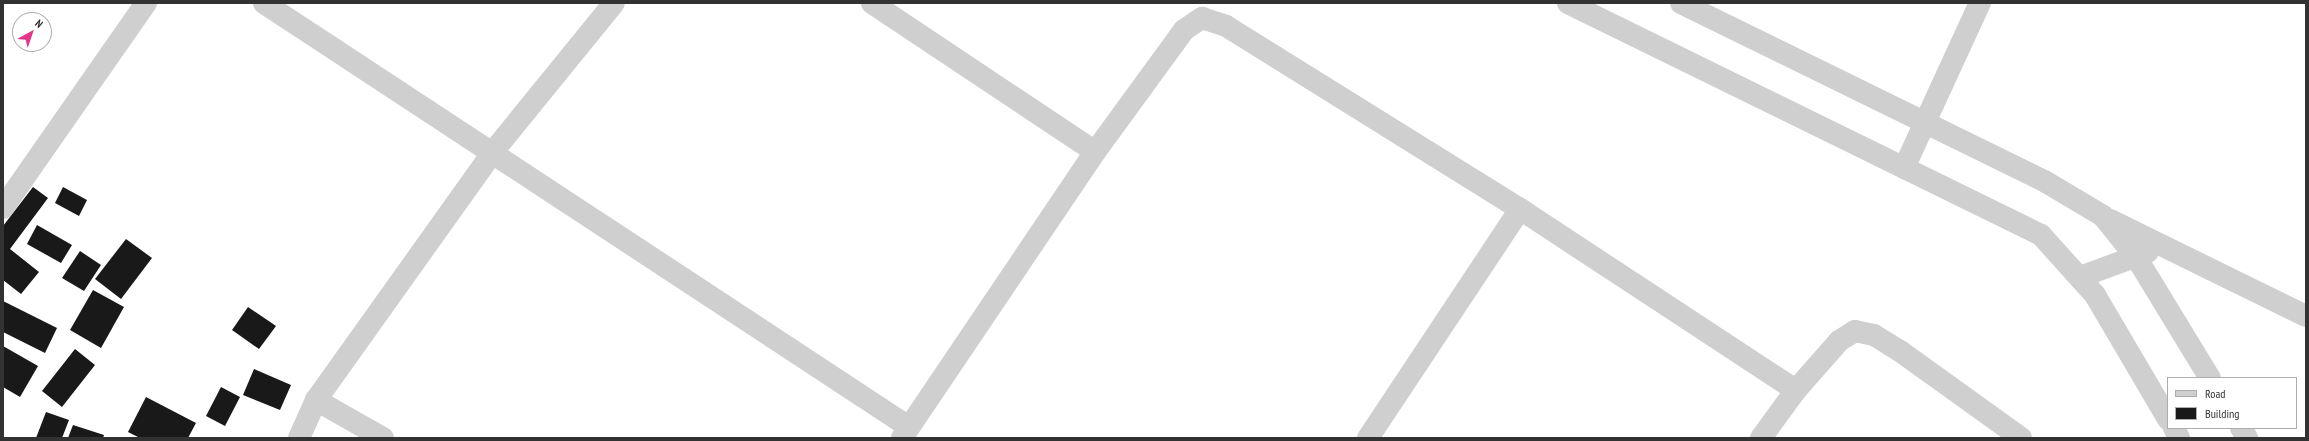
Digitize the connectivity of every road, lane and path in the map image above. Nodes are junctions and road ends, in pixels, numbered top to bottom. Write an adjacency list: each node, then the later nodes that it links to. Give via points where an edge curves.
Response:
1 (146, 3): 12 (street)
2 (264, 3): 10 (street)
3 (614, 3): 10 (street)
4 (872, 3): 9 (street)
5 (1568, 3): 11 (street)
6 (1681, 3): 8 (street)
7 (1980, 3): 8 (street)
8 (1925, 123): 11 (street); 14 (street, via 2046,182)
9 (1095, 152): 13 (street, via 1184,30 1202,18 1226,26); 25 (street)
10 (492, 153): 21 (street); 25 (street)
11 (1904, 168): 17 (street, via 2041,235)
12 (3, 208)
13 (1520, 209): 20 (street); 28 (street)
14 (2103, 216): 15 (street); 16 (street)
15 (2162, 246): 16 (street); 18 (street)
16 (2136, 257): 17 (street); 19 (street)
17 (2080, 277): 22 (street, via 2095,295)
18 (2306, 316)
19 (2209, 377)
20 (1796, 390): 29 (street); 30 (street, via 1839,341 1855,331 1874,335)
21 (316, 400): 26 (street); 27 (street)
22 (2167, 417)
23 (2174, 429): 31 (street)
24 (2242, 429): 32 (street)
25 (906, 433)
26 (299, 438)
27 (383, 438)
28 (1368, 438)
29 (1761, 438)
30 (2021, 438)
31 (2179, 438)
32 (2247, 438)

